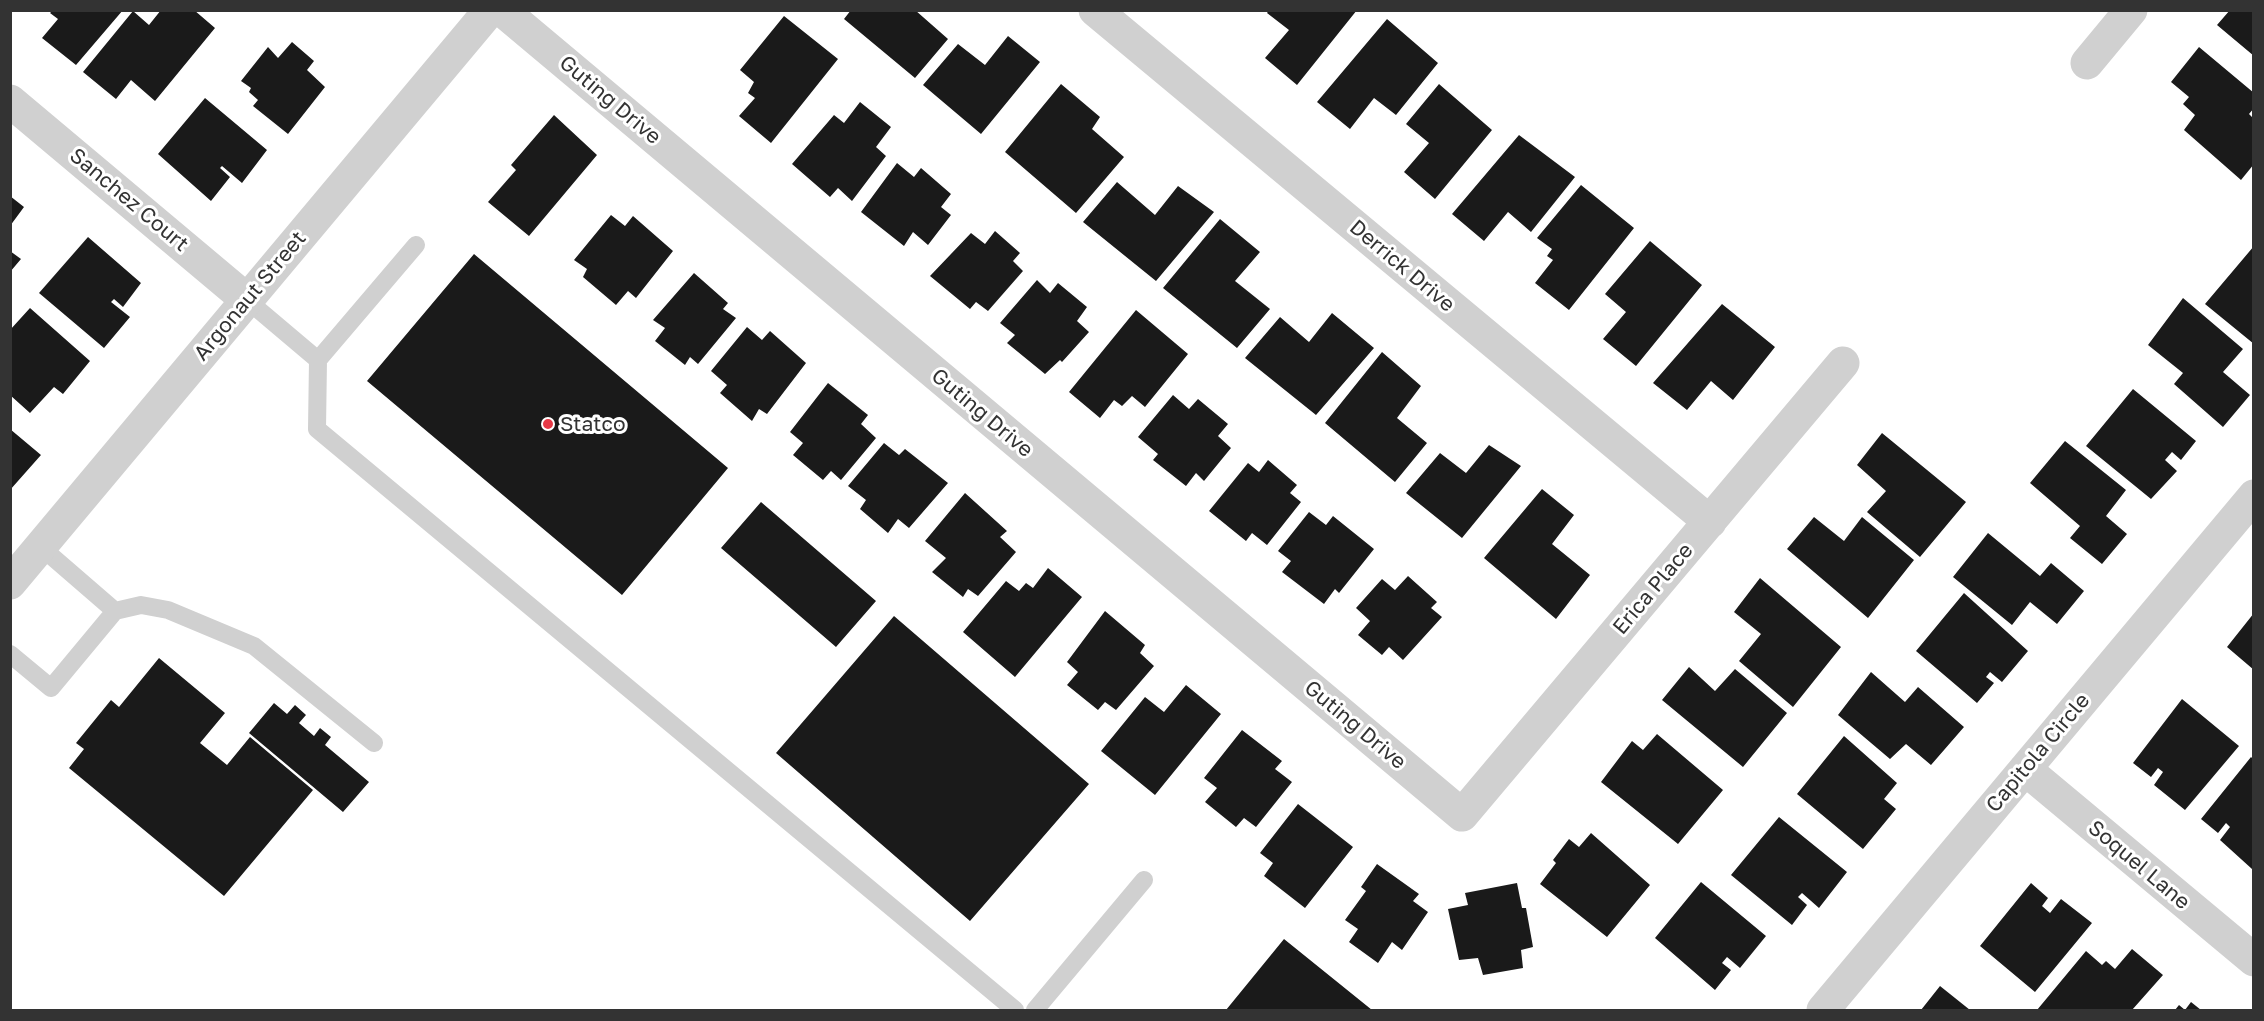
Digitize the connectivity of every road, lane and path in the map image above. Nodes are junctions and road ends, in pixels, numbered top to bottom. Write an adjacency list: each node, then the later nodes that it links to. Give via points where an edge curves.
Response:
1 (490, 10): 8 (street, Argonaut Street)
2 (502, 10): 19 (street, Guting Drive)
3 (1095, 10): 12 (street, Derrick Drive)
4 (2131, 10): 5 (street)
5 (2087, 63)
6 (10, 101): 8 (street, Sanchez Court)
7 (417, 245): 9 (lane)
8 (247, 300): 9 (lane); 13 (street, Argonaut Street)
9 (318, 360): 22 (lane, via 318,429)
10 (1843, 363): 12 (street, Erica Place)
11 (2253, 496): 18 (street, Capitola Circle)
12 (1710, 522): 19 (street, Erica Place)
13 (40, 547): 14 (street, Argonaut Street); 15 (lane)
14 (10, 583)
15 (115, 611): 16 (lane, via 51,688); 17 (lane, via 141,604 168,610 254,646)
16 (10, 654)
17 (374, 743)
18 (2025, 769): 21 (street, Soquel Lane); 24 (street, Capitola Circle)
19 (1462, 814)
20 (1144, 880): 23 (lane)
21 (2253, 960)
22 (1015, 1011)
23 (1035, 1011)
24 (1823, 1011)

